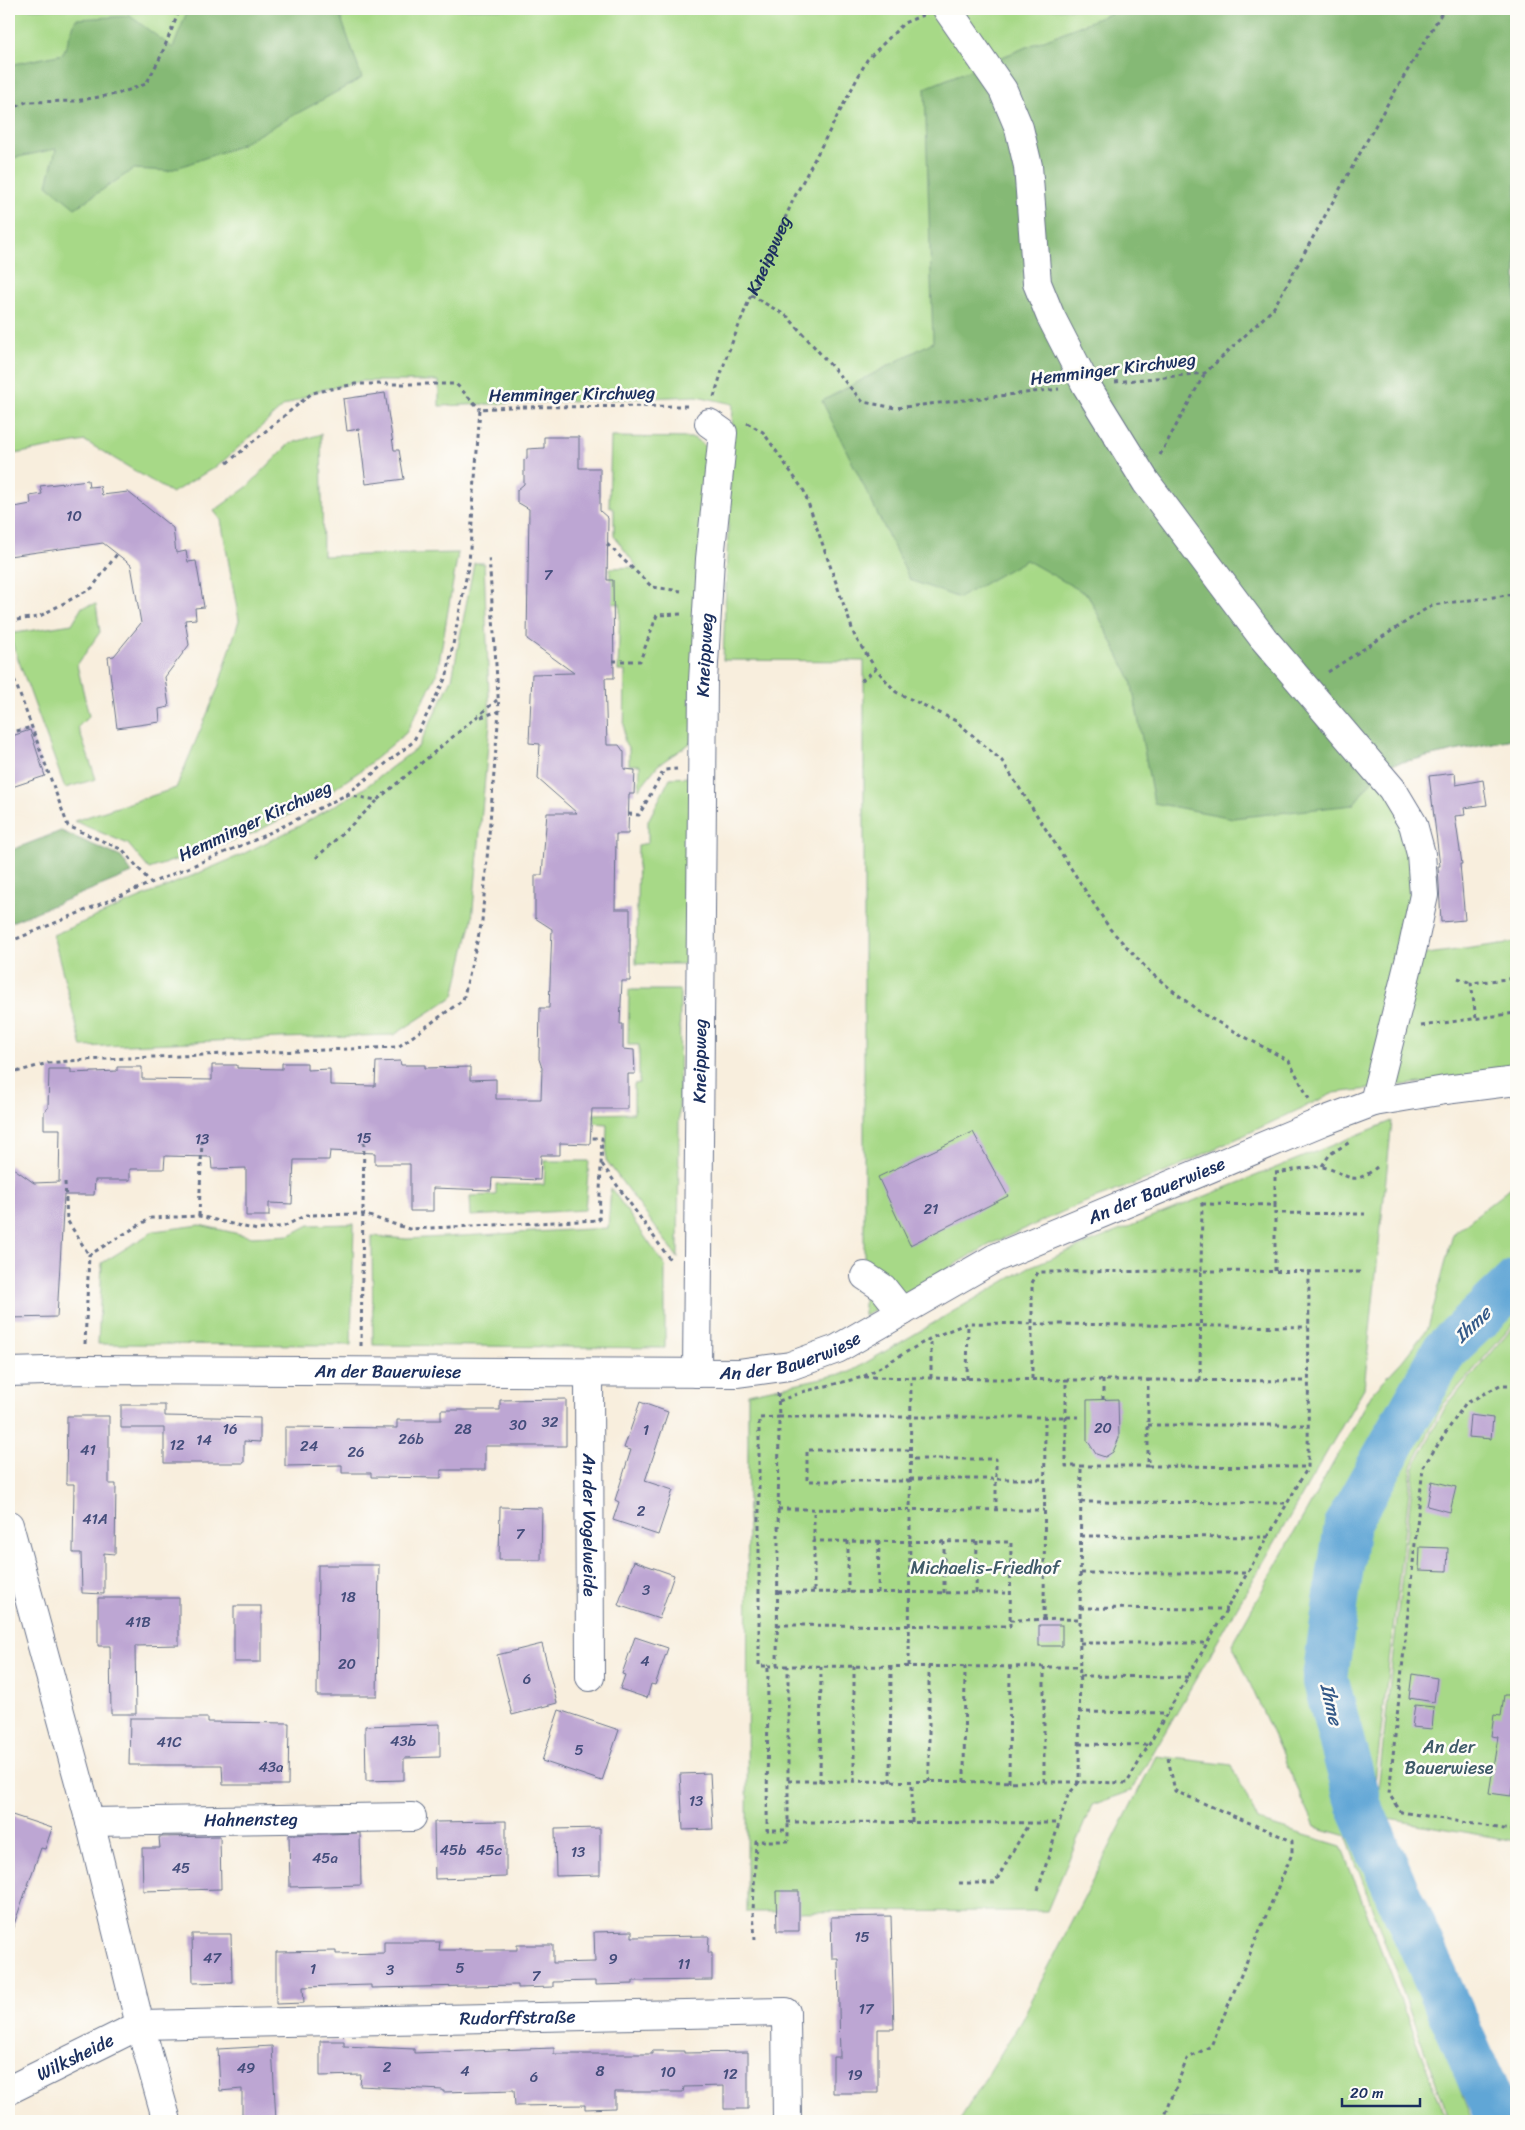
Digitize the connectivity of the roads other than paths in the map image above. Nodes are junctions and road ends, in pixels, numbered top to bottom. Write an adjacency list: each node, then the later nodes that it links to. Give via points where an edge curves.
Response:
1 (938, 10): 4 (street, via 1003,90 1019,128 1028,166 1038,283 1050,315 1086,386 1146,482 1262,638 1392,789 1413,824 1421,854 1424,896)
2 (710, 414): 8 (street, Kneippweg, via 723,433 710,559 703,681)
3 (1516, 1081): 4 (street, An der Bauerwiese)
4 (1374, 1102): 6 (street, An der Bauerwiese, via 995,1258)
5 (865, 1276): 6 (street, via 883,1288)
6 (902, 1312): 8 (street, An der Bauerwiese, via 837,1349 790,1366 738,1373)
7 (9, 1372): 9 (street, An der Bauerwiese)
8 (697, 1373): 9 (street, An der Bauerwiese)
9 (589, 1374): 11 (street, An der Vogelweide)
10 (9, 1525): 13 (street)
11 (590, 1677)
12 (412, 1817): 13 (street, Hahnensteg)
13 (90, 1822): 14 (street)
14 (140, 2025): 15 (street, Wilksheide); 16 (street); 17 (street, Rudorffstraße, via 786,2012)
15 (9, 2090)
16 (167, 2121)
17 (786, 2121)

